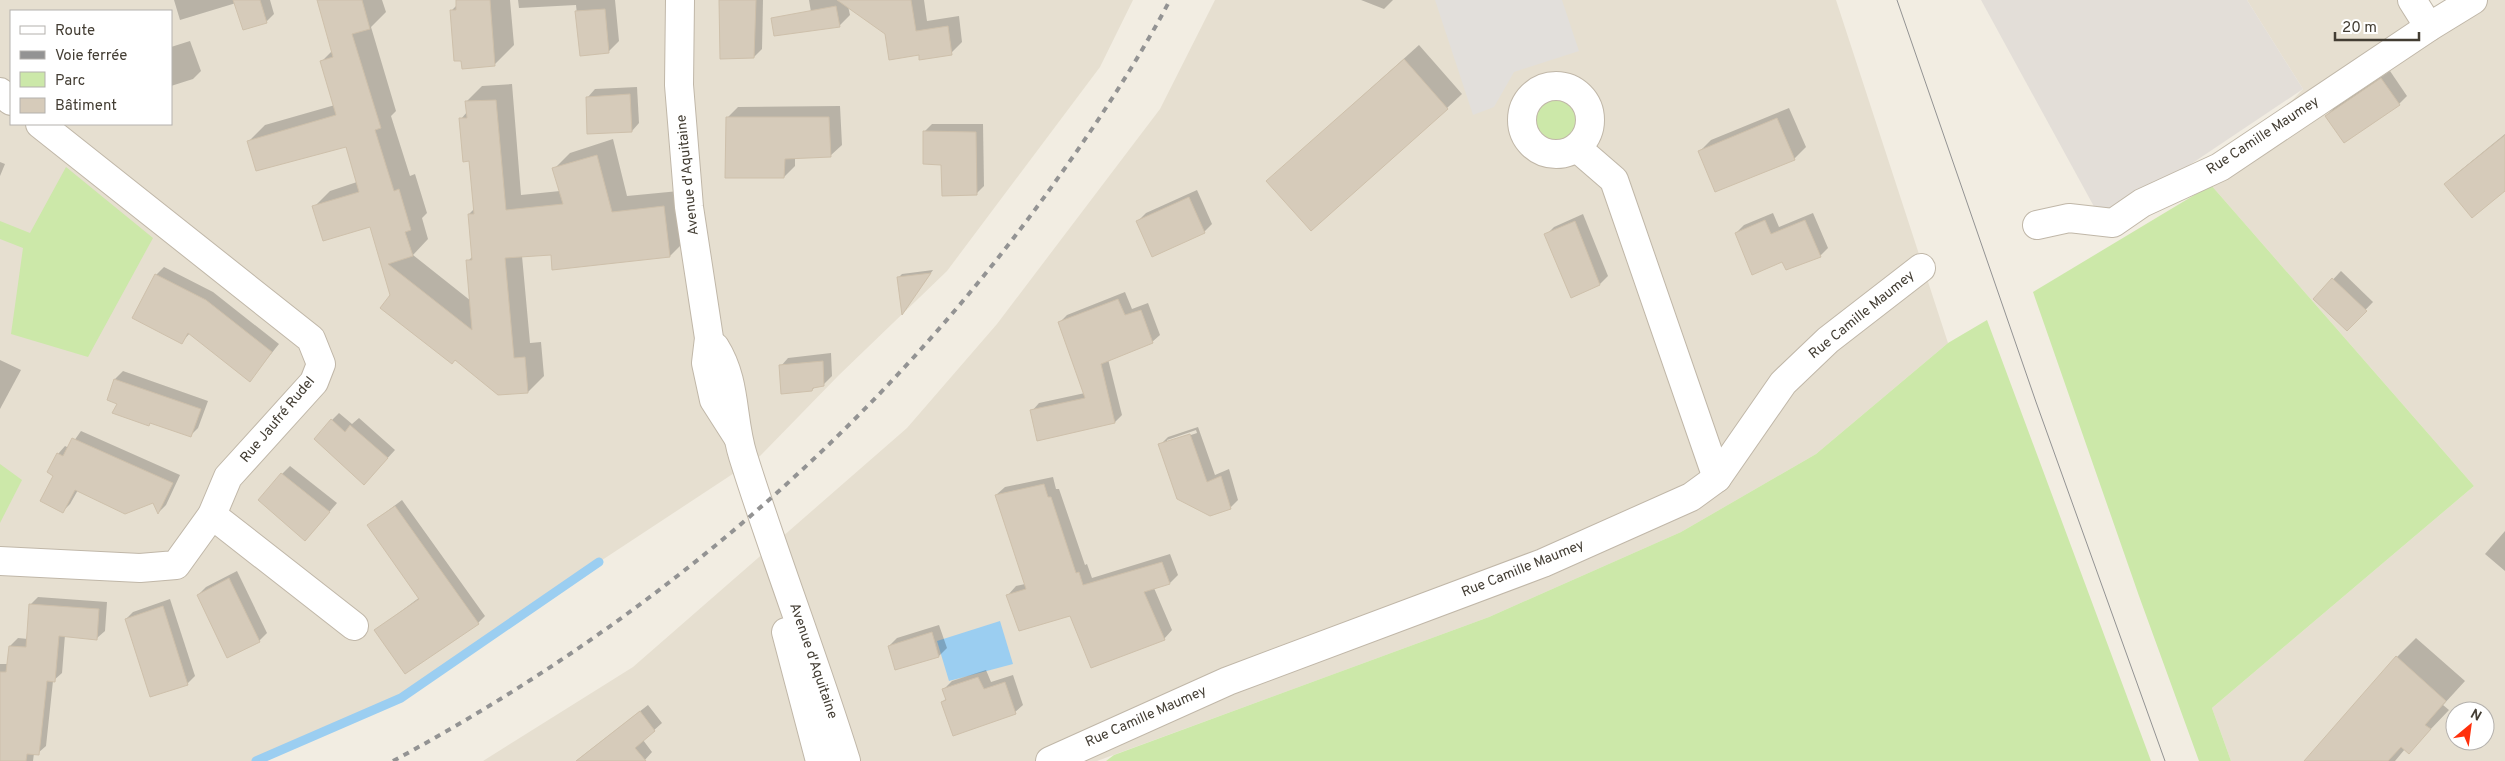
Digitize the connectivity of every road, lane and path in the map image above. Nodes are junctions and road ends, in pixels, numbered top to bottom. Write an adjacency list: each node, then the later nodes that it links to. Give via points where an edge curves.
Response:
1 (2412, 0): 4 (street)
2 (2473, 0): 4 (street, Rue Camille Maumey)
3 (679, 3): 14 (street, Avenue d'Aquitaine, via 679,85 689,207 709,338 706,363 714,400 737,436)
4 (2429, 27): 9 (street, Rue Camille Maumey, via 2220,167 2142,203 2113,223 2069,218)
5 (0, 92): 6 (street)
6 (10, 100)
7 (41, 125): 12 (street, Rue Jaufré Rudel, via 311,339 321,364 314,382 228,477)
8 (1577, 148): 11 (street, via 1614,180)
9 (2037, 225)
10 (1921, 268): 11 (street, Rue Camille Maumey, via 1828,340 1784,383)
11 (1718, 478): 18 (street, Rue Camille Maumey, via 1692,497 1634,524 1534,566 1228,681)
12 (212, 515): 13 (street, Rue Jaufré Rudel, via 176,565 140,568); 15 (street)
13 (0, 561)
14 (777, 562): 16 (street, Avenue d'Aquitaine, via 787,635); 17 (street, Avenue d'Aquitaine, via 804,631)
15 (354, 626)
16 (820, 761)
17 (846, 761)
18 (1050, 761)

